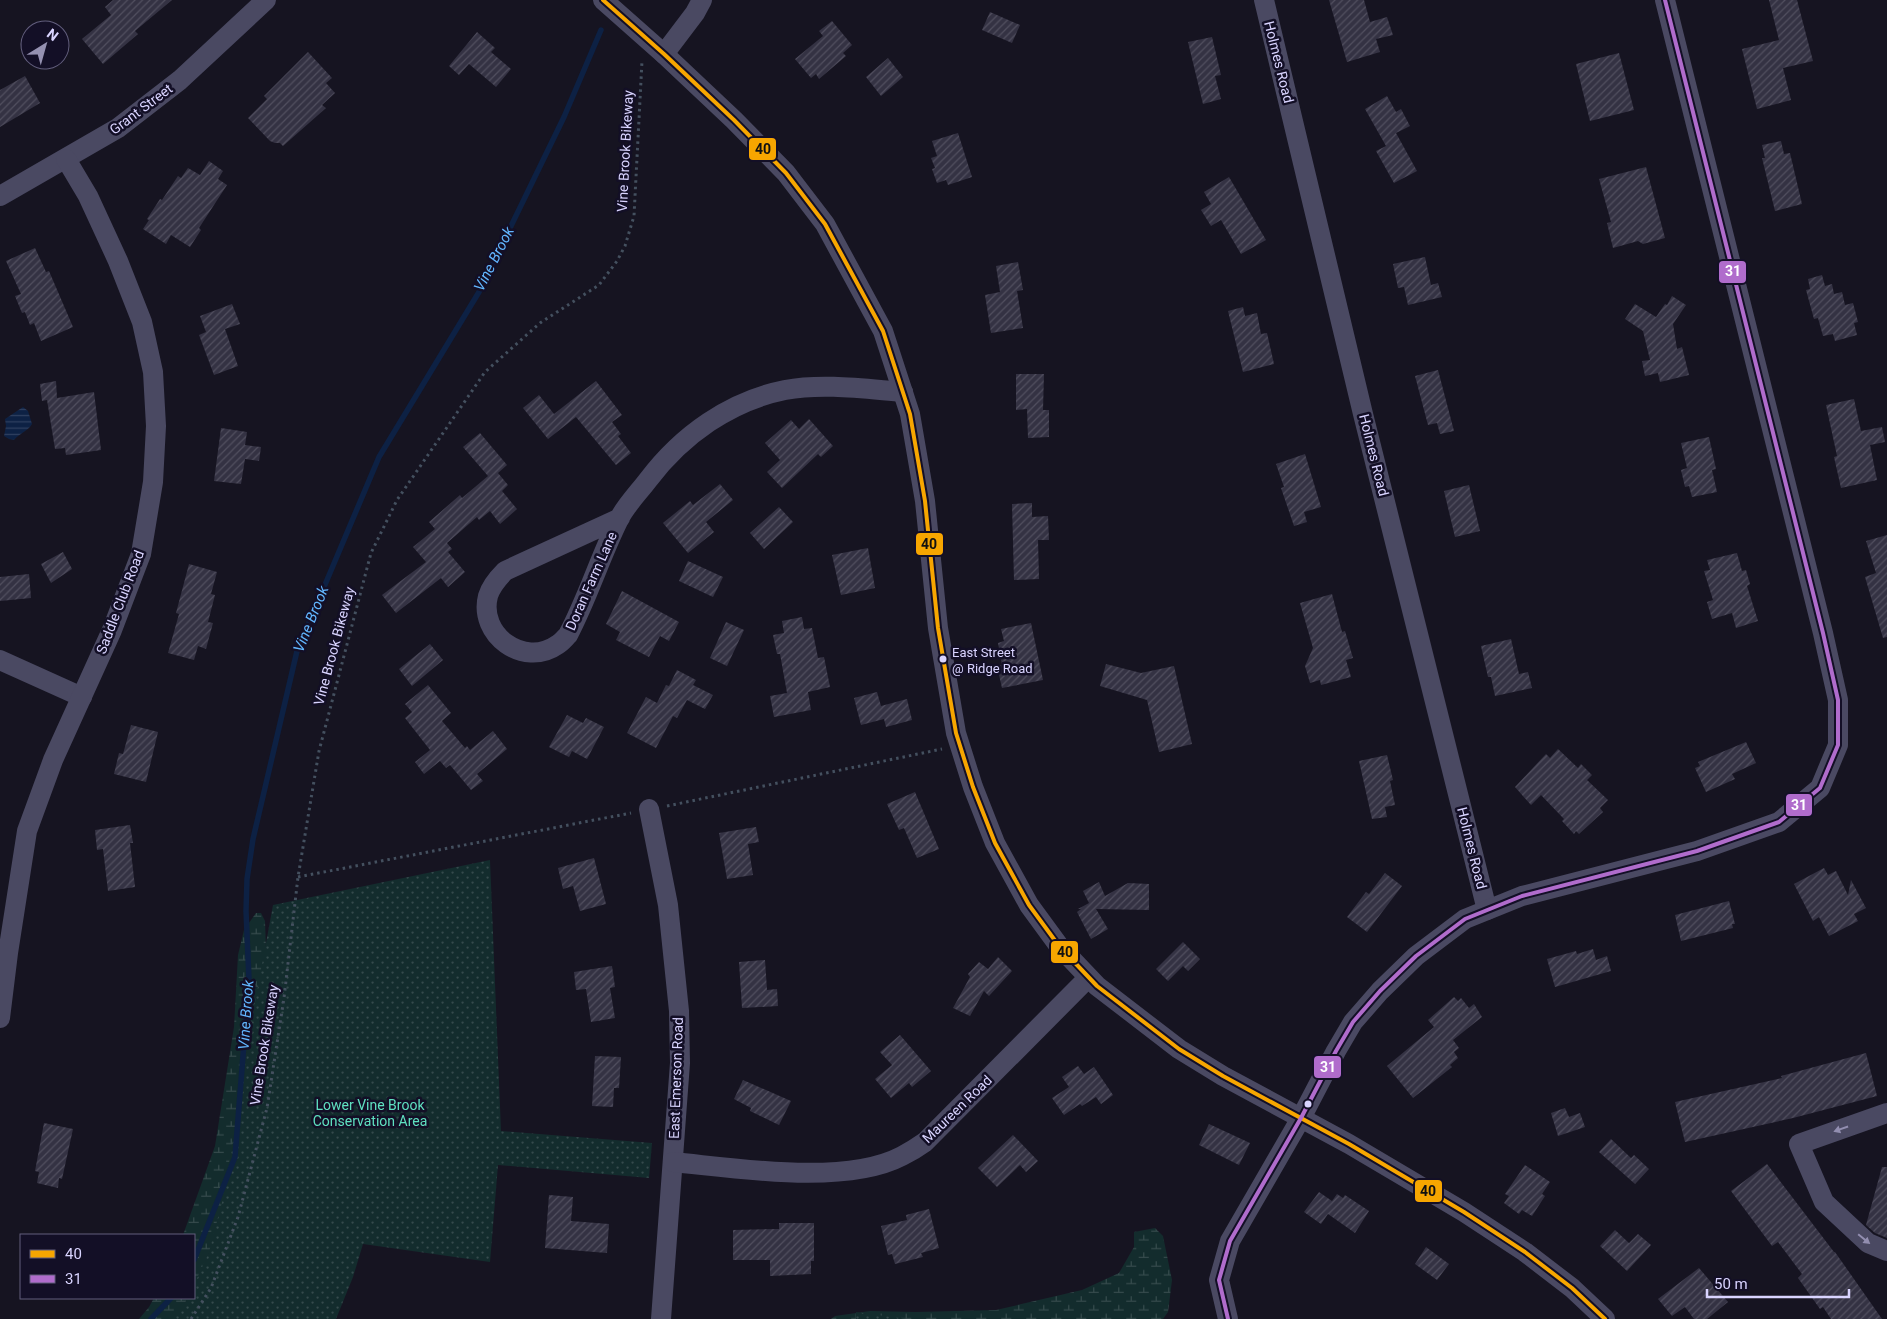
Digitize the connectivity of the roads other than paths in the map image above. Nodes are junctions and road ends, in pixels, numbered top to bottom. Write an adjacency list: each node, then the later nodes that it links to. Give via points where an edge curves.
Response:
1 (266, 0): 7 (street, Grant Street, via 180,80 118,128)
2 (603, 0): 6 (street)
3 (702, 0): 6 (street, via 696,13)
4 (1264, 0): 14 (street, Holmes Road)
5 (1665, 0): 14 (street, via 1823,633 1838,700 1838,746 1820,788 1779,822 1697,851 1522,896)
6 (664, 54): 9 (street, via 770,156 825,224 883,331)
7 (66, 159): 8 (street, Grant Street); 12 (street, Saddle Club Road, via 88,196 142,322 153,372 156,426 153,482 141,554)
8 (0, 196)
9 (903, 392): 10 (street, Doran Farm Lane, via 838,388 786,390 725,411 676,448); 15 (street, via 910,414 925,501 938,628 956,733 973,787 999,851 1029,905)
10 (620, 518): 10 (street, Doran Farm Lane, via 505,571 494,582 488,596 487,612 491,627 500,640 527,653 543,652 557,646 568,634)
11 (0, 660): 12 (street)
12 (82, 697): 16 (street, Saddle Club Road, via 53,760 27,831)
13 (649, 809): 19 (street, East Emerson Road, via 668,905 679,1011 680,1063)
14 (1487, 910): 18 (street, via 1465,919 1416,956 1380,990 1344,1037)
15 (1088, 978): 18 (street, via 1179,1049); 19 (street, Maureen Road, via 925,1142 901,1157 865,1168 832,1172 774,1171)
16 (0, 1018)
17 (1887, 1113): 20 (street, one-way to 20, via 1798,1144 1824,1202 1868,1243)
18 (1301, 1118): 22 (street, via 1230,1240 1219,1280); 23 (street, via 1480,1222 1565,1282)
19 (673, 1162): 21 (street, East Emerson Road)
20 (1887, 1250)
21 (661, 1319)
22 (1228, 1319)
23 (1605, 1319)

